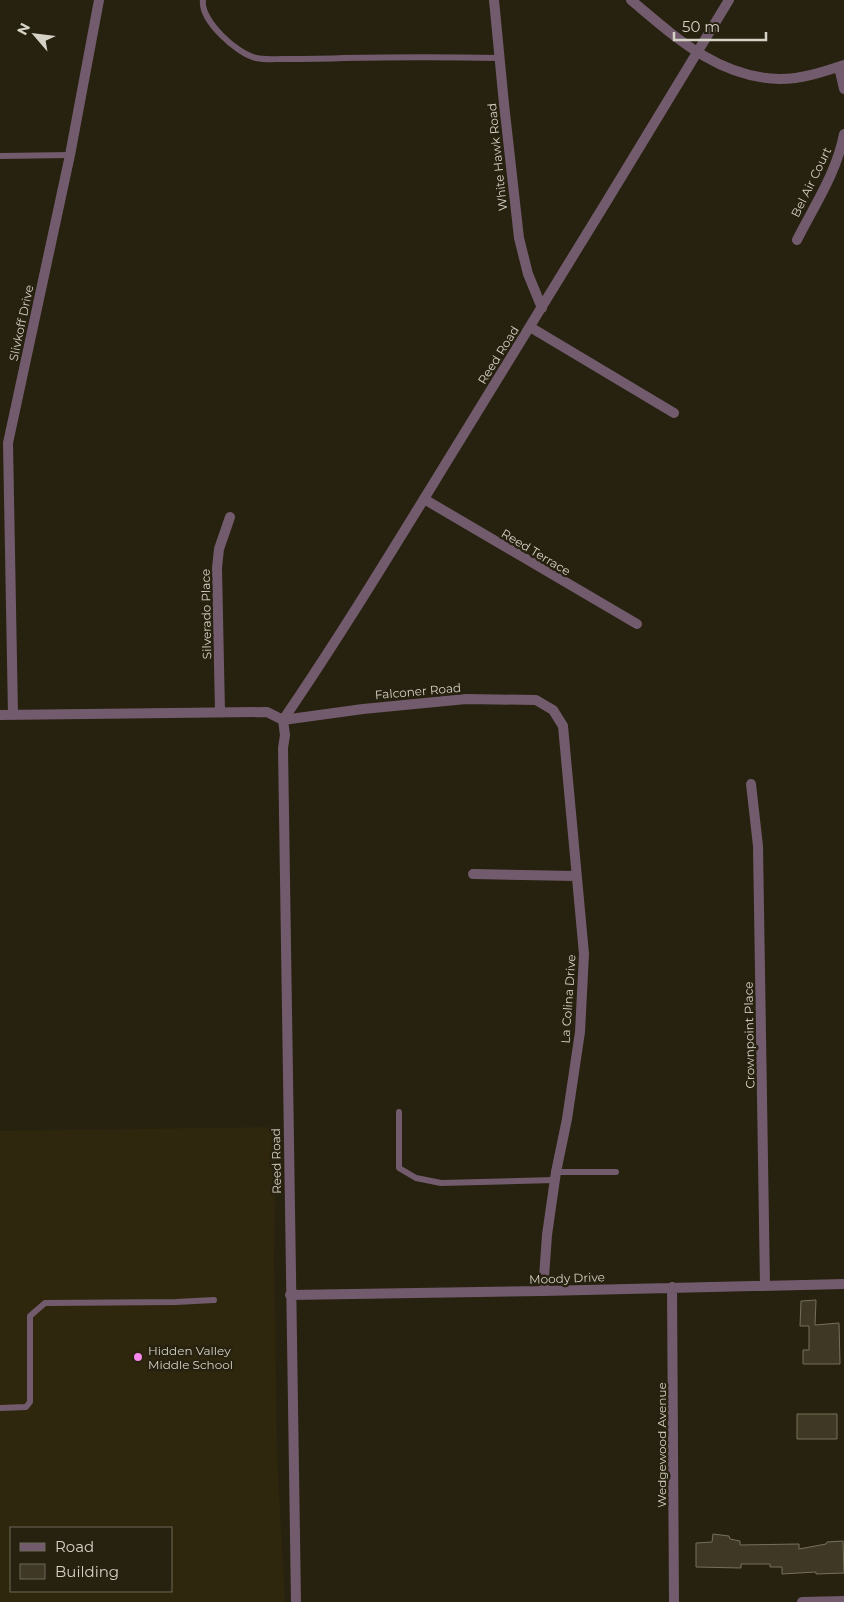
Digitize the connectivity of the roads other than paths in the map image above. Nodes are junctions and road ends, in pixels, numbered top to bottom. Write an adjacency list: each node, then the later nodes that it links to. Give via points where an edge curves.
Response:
1 (99, 0): 11 (street, Slivkoff Drive)
2 (202, 0): 7 (lane, via 220,36 242,53 256,58)
3 (494, 0): 7 (street, White Hawk Road)
4 (631, 0): 6 (street)
5 (729, 0): 6 (street, Reed Road)
6 (697, 52): 8 (street, via 728,68 762,77 798,77); 14 (street, Reed Road)
7 (500, 58): 14 (street, White Hawk Road, via 519,238 528,274)
8 (842, 66): 9 (street)
9 (844, 90)
10 (844, 134): 13 (street, Bel Air Court, via 832,172)
11 (70, 155): 12 (lane); 23 (street, Slivkoff Drive, via 8,443)
12 (0, 156)
13 (797, 240)
14 (542, 308): 15 (street, Reed Road)
15 (530, 327): 16 (street); 17 (street, Reed Road)
16 (674, 412)
17 (424, 499): 19 (street, Reed Terrace); 24 (street, Reed Road)
18 (230, 517): 21 (street, Silverado Place, via 219,549 217,568)
19 (637, 624)
20 (553, 710): 24 (street, Falconer Road, via 536,700 466,699); 27 (street, La Colina Drive, via 563,726)
21 (220, 712): 23 (street); 24 (street, via 267,712)
22 (0, 715): 23 (street)
23 (13, 715)
24 (283, 720): 35 (street, Reed Road)
25 (751, 784): 32 (street, Crownpoint Place, via 758,846)
26 (473, 874): 27 (street)
27 (576, 876): 30 (street, La Colina Drive, via 584,954 580,1032)
28 (399, 1112): 30 (lane, via 399,1168 416,1178 441,1183)
29 (616, 1172): 30 (lane)
30 (555, 1176): 34 (street, La Colina Drive, via 546,1235)
31 (844, 1284): 32 (street, Moody Drive)
32 (765, 1286): 33 (street, Moody Drive)
33 (672, 1287): 34 (street, Moody Drive); 40 (street, Wedgewood Avenue)
34 (543, 1291): 35 (street, Moody Drive)
35 (290, 1295): 39 (street, Reed Road)
36 (214, 1300): 37 (lane, via 45,1303 30,1316 30,1402 26,1408)
37 (0, 1408)
38 (844, 1601): 41 (street)
39 (296, 1602)
40 (674, 1602)
41 (802, 1602)

